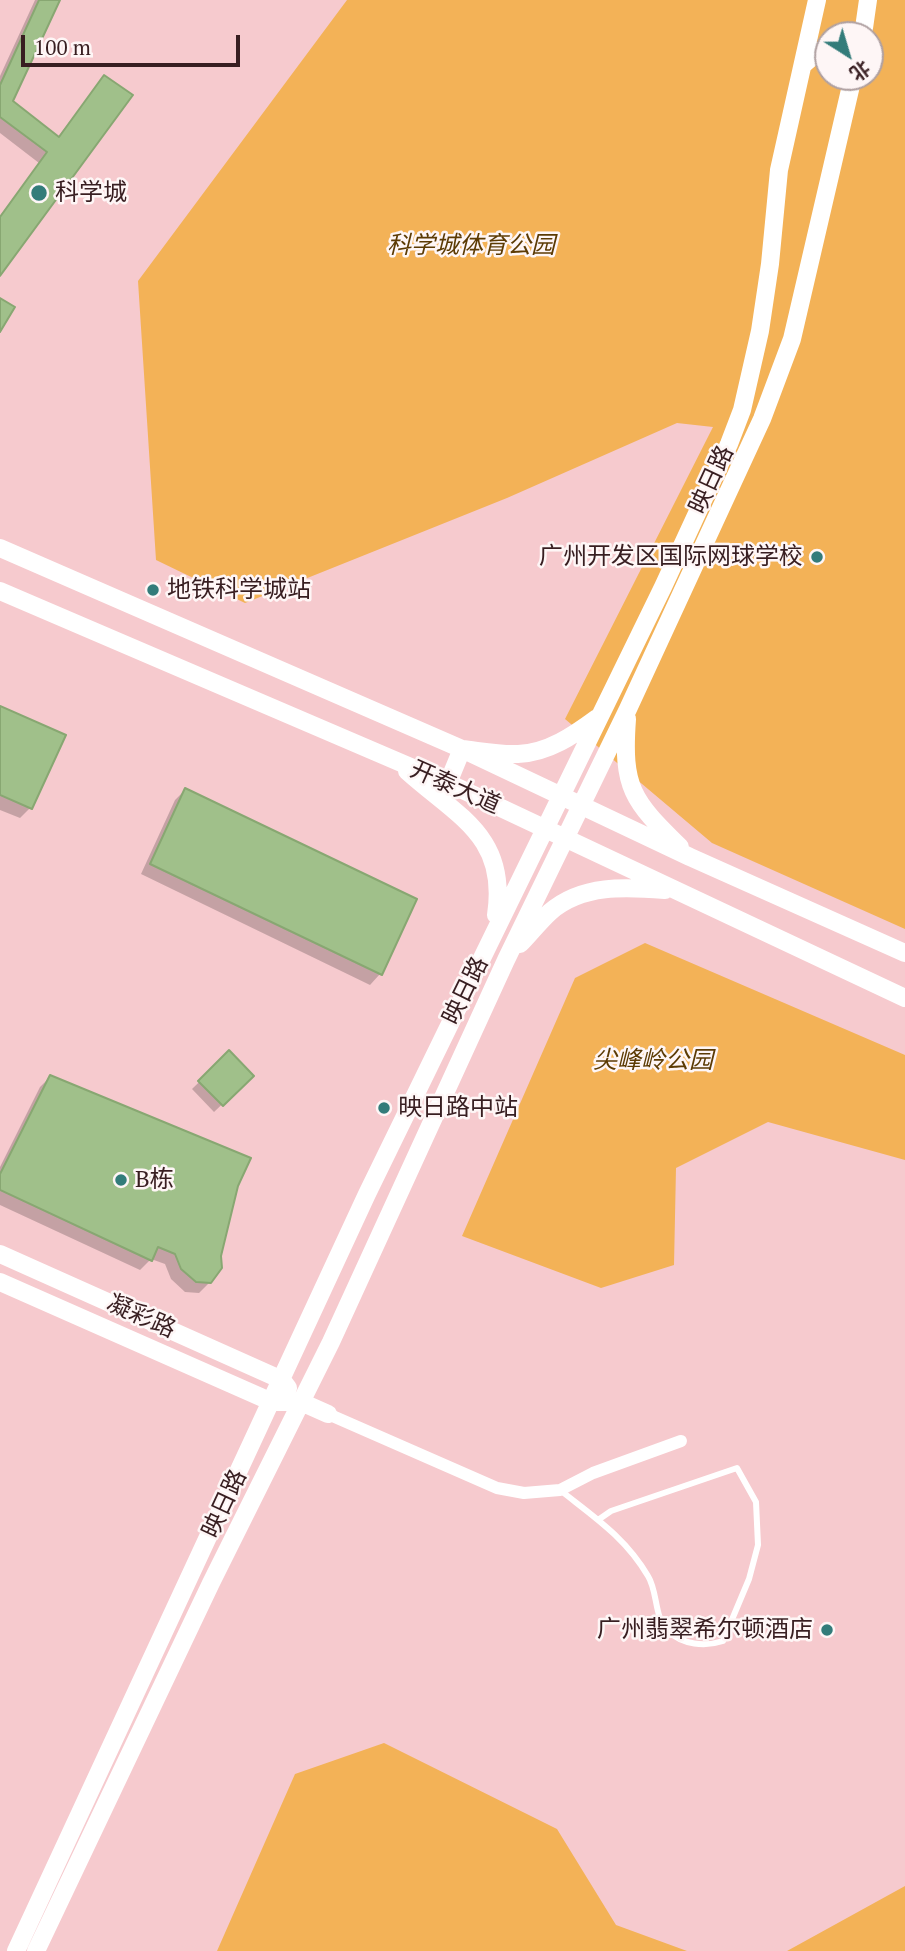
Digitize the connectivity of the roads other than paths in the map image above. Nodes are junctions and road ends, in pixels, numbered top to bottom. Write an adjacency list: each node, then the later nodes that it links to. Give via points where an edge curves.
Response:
1 (817, 0): 5 (street, 映日路)
2 (868, 0): 3 (street)
3 (865, 21)
4 (814, 55): 5 (street)
5 (804, 64): 10 (street, 映日路, via 779,170 766,295 742,410)
6 (850, 91): 9 (street, 映日路, via 792,339 752,443)
7 (0, 548): 11 (street, 开泰大道)
8 (0, 591): 12 (street, 开泰大道)
9 (628, 709): 15 (street, 映日路); 18 (street, via 624,755 630,784 639,805)
10 (600, 716): 11 (street, via 572,737 535,751 517,755); 14 (street, 映日路)
11 (462, 749): 13 (street); 14 (street, 开泰大道)
12 (396, 762): 13 (street, 开泰大道); 20 (street, via 480,835 499,880)
13 (448, 783): 16 (street, 开泰大道)
14 (560, 795): 15 (street, 开泰大道); 16 (street, 映日路)
15 (581, 804): 17 (street, 映日路); 18 (street, 开泰大道)
16 (544, 829): 17 (street, 开泰大道); 20 (street, 映日路)
17 (565, 838): 19 (street, 开泰大道); 22 (street, 映日路)
18 (690, 857): 21 (street, 开泰大道)
19 (677, 892): 22 (street, via 622,886 575,897 550,912); 23 (street, 开泰大道)
20 (490, 940): 26 (street, 映日路)
21 (905, 953)
22 (506, 960): 28 (street, 映日路)
23 (905, 998)
24 (0, 1254): 26 (street, 凝彩路)
25 (0, 1282): 27 (street, 凝彩路)
26 (282, 1380): 27 (street, 映日路); 28 (street)
27 (272, 1402): 28 (street); 33 (street, 映日路)
28 (301, 1402): 29 (street); 34 (street, 映日路)
29 (328, 1414): 31 (street, via 497,1488 524,1493)
30 (681, 1441): 31 (street)
31 (560, 1490): 32 (lane)
32 (598, 1520): 32 (lane, via 615,1533 650,1579 663,1625 670,1634 695,1644 723,1641 750,1579 758,1545 756,1502 737,1468 611,1511)
33 (16, 1951)
34 (36, 1951)

